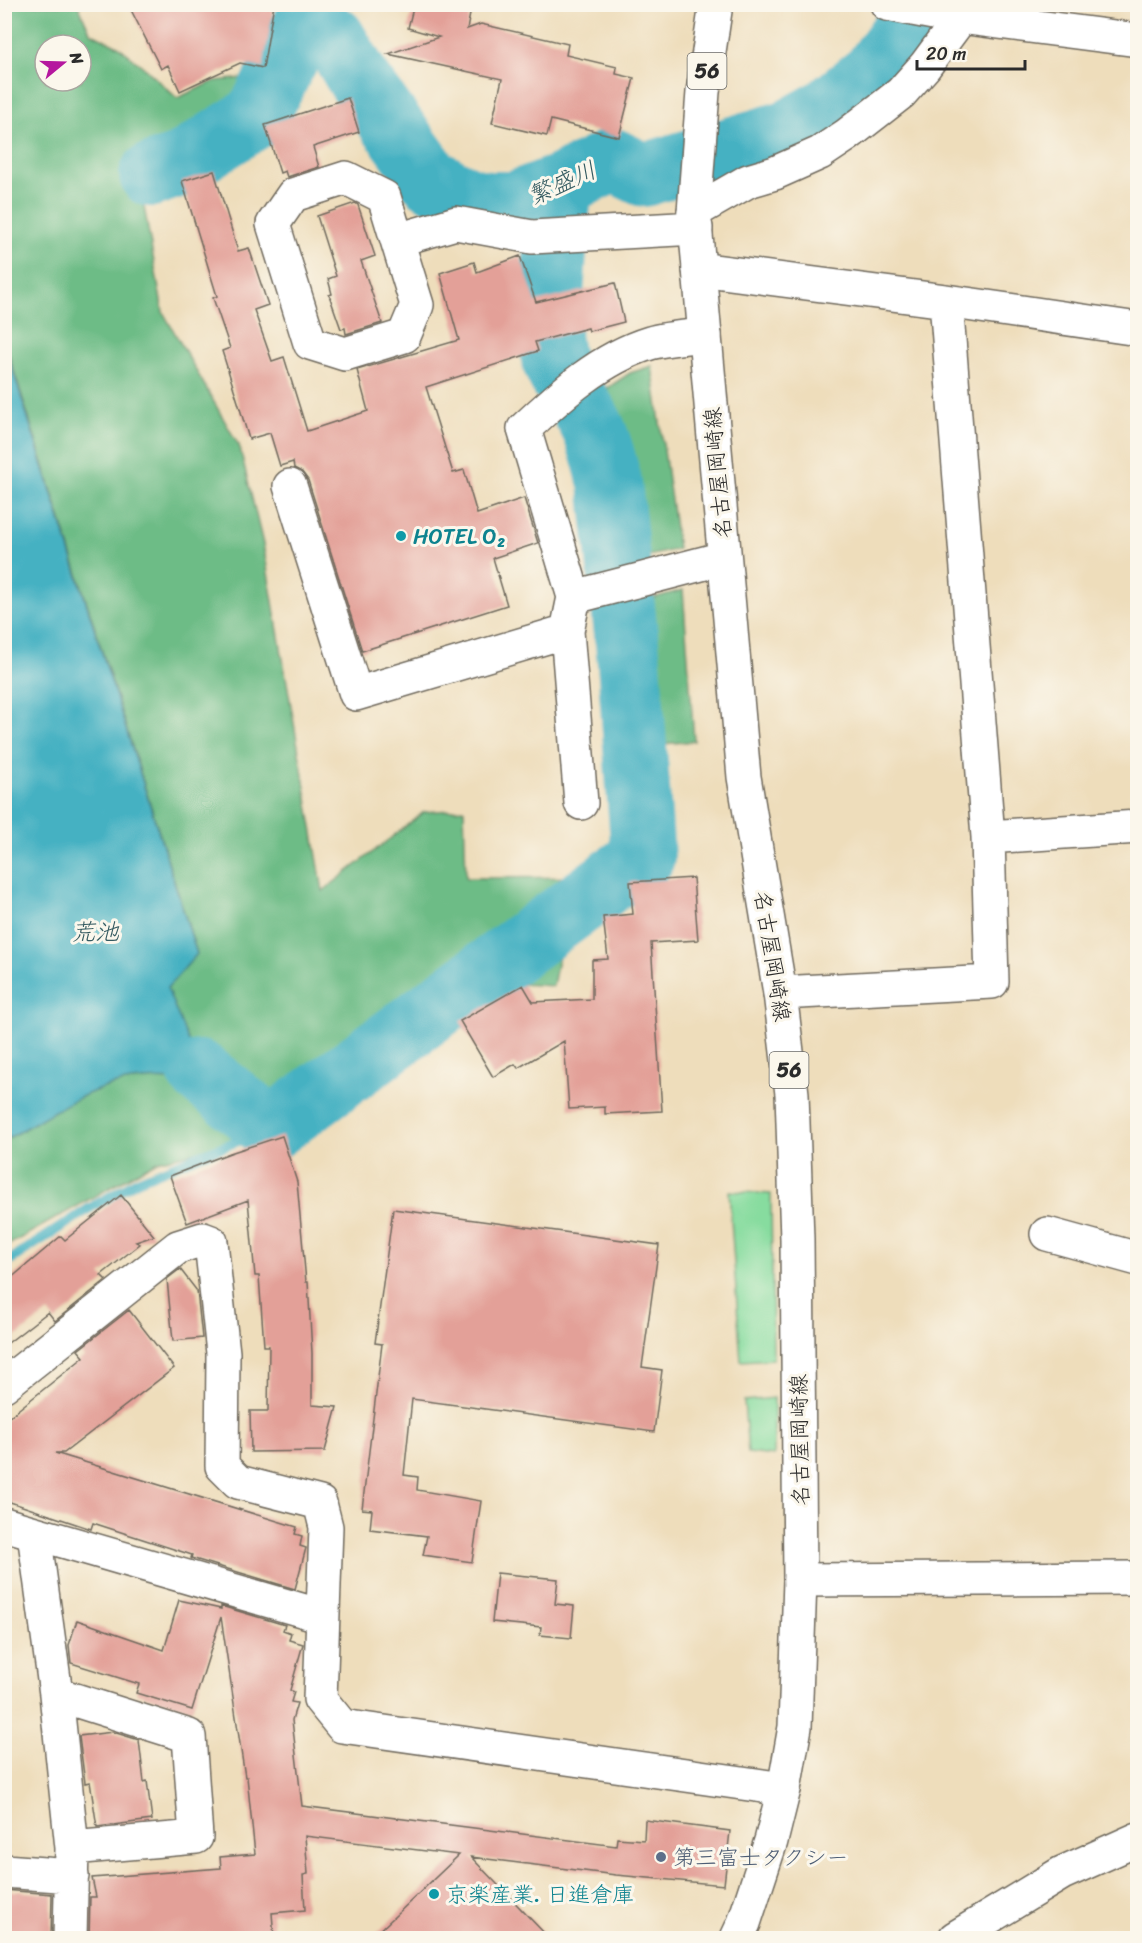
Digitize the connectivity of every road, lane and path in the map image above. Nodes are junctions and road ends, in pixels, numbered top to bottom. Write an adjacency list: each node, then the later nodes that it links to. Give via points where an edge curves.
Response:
1 (716, 4): 5 (street, 名古屋岡崎線 / 56, via 699,137)
2 (888, 5): 3 (street)
3 (959, 12): 4 (street); 5 (street, via 901,93 847,135 820,153 748,181)
4 (1137, 40)
5 (695, 212): 6 (street, via 532,237 456,223); 7 (street, 名古屋岡崎線 / 56)
6 (397, 240): 6 (street, via 417,305 404,336 345,354 310,343 273,224 293,195 346,178 384,197)
7 (699, 269): 8 (street); 10 (street, 名古屋岡崎線 / 56)
8 (946, 301): 9 (street); 17 (street)
9 (1137, 329)
10 (705, 335): 12 (street, 名古屋岡崎線 / 56); 13 (street, via 649,344 624,354 590,373 524,429)
11 (290, 486): 14 (street, via 356,694)
12 (724, 558): 13 (street); 18 (street, 名古屋岡崎線 / 56, via 744,777)
13 (574, 597): 14 (street)
14 (567, 631): 15 (street)
15 (581, 803)
16 (1137, 827): 17 (street)
17 (988, 837): 18 (street, via 992,982)
18 (780, 993): 24 (street, 名古屋岡崎線 / 56, via 792,1094 796,1206)
19 (1047, 1234): 20 (street)
20 (1137, 1259)
21 (4, 1385): 25 (street, via 178,1247 203,1239 212,1242 223,1353 222,1466 238,1482 320,1503 326,1527)
22 (19, 1529): 25 (street); 26 (street)
23 (1137, 1578): 24 (street)
24 (800, 1580): 27 (street, 名古屋岡崎線 / 56, via 795,1727)
25 (322, 1616): 27 (street, via 320,1699 342,1726)
26 (56, 1694): 29 (street); 29 (street, via 189,1736 196,1837)
27 (784, 1789): 32 (street, 名古屋岡崎線 / 56, via 768,1851)
28 (1137, 1839): 33 (street, via 1062,1873)
29 (72, 1862): 30 (street); 31 (street)
30 (4, 1871)
31 (70, 1938)
32 (737, 1938)
33 (954, 1938)

